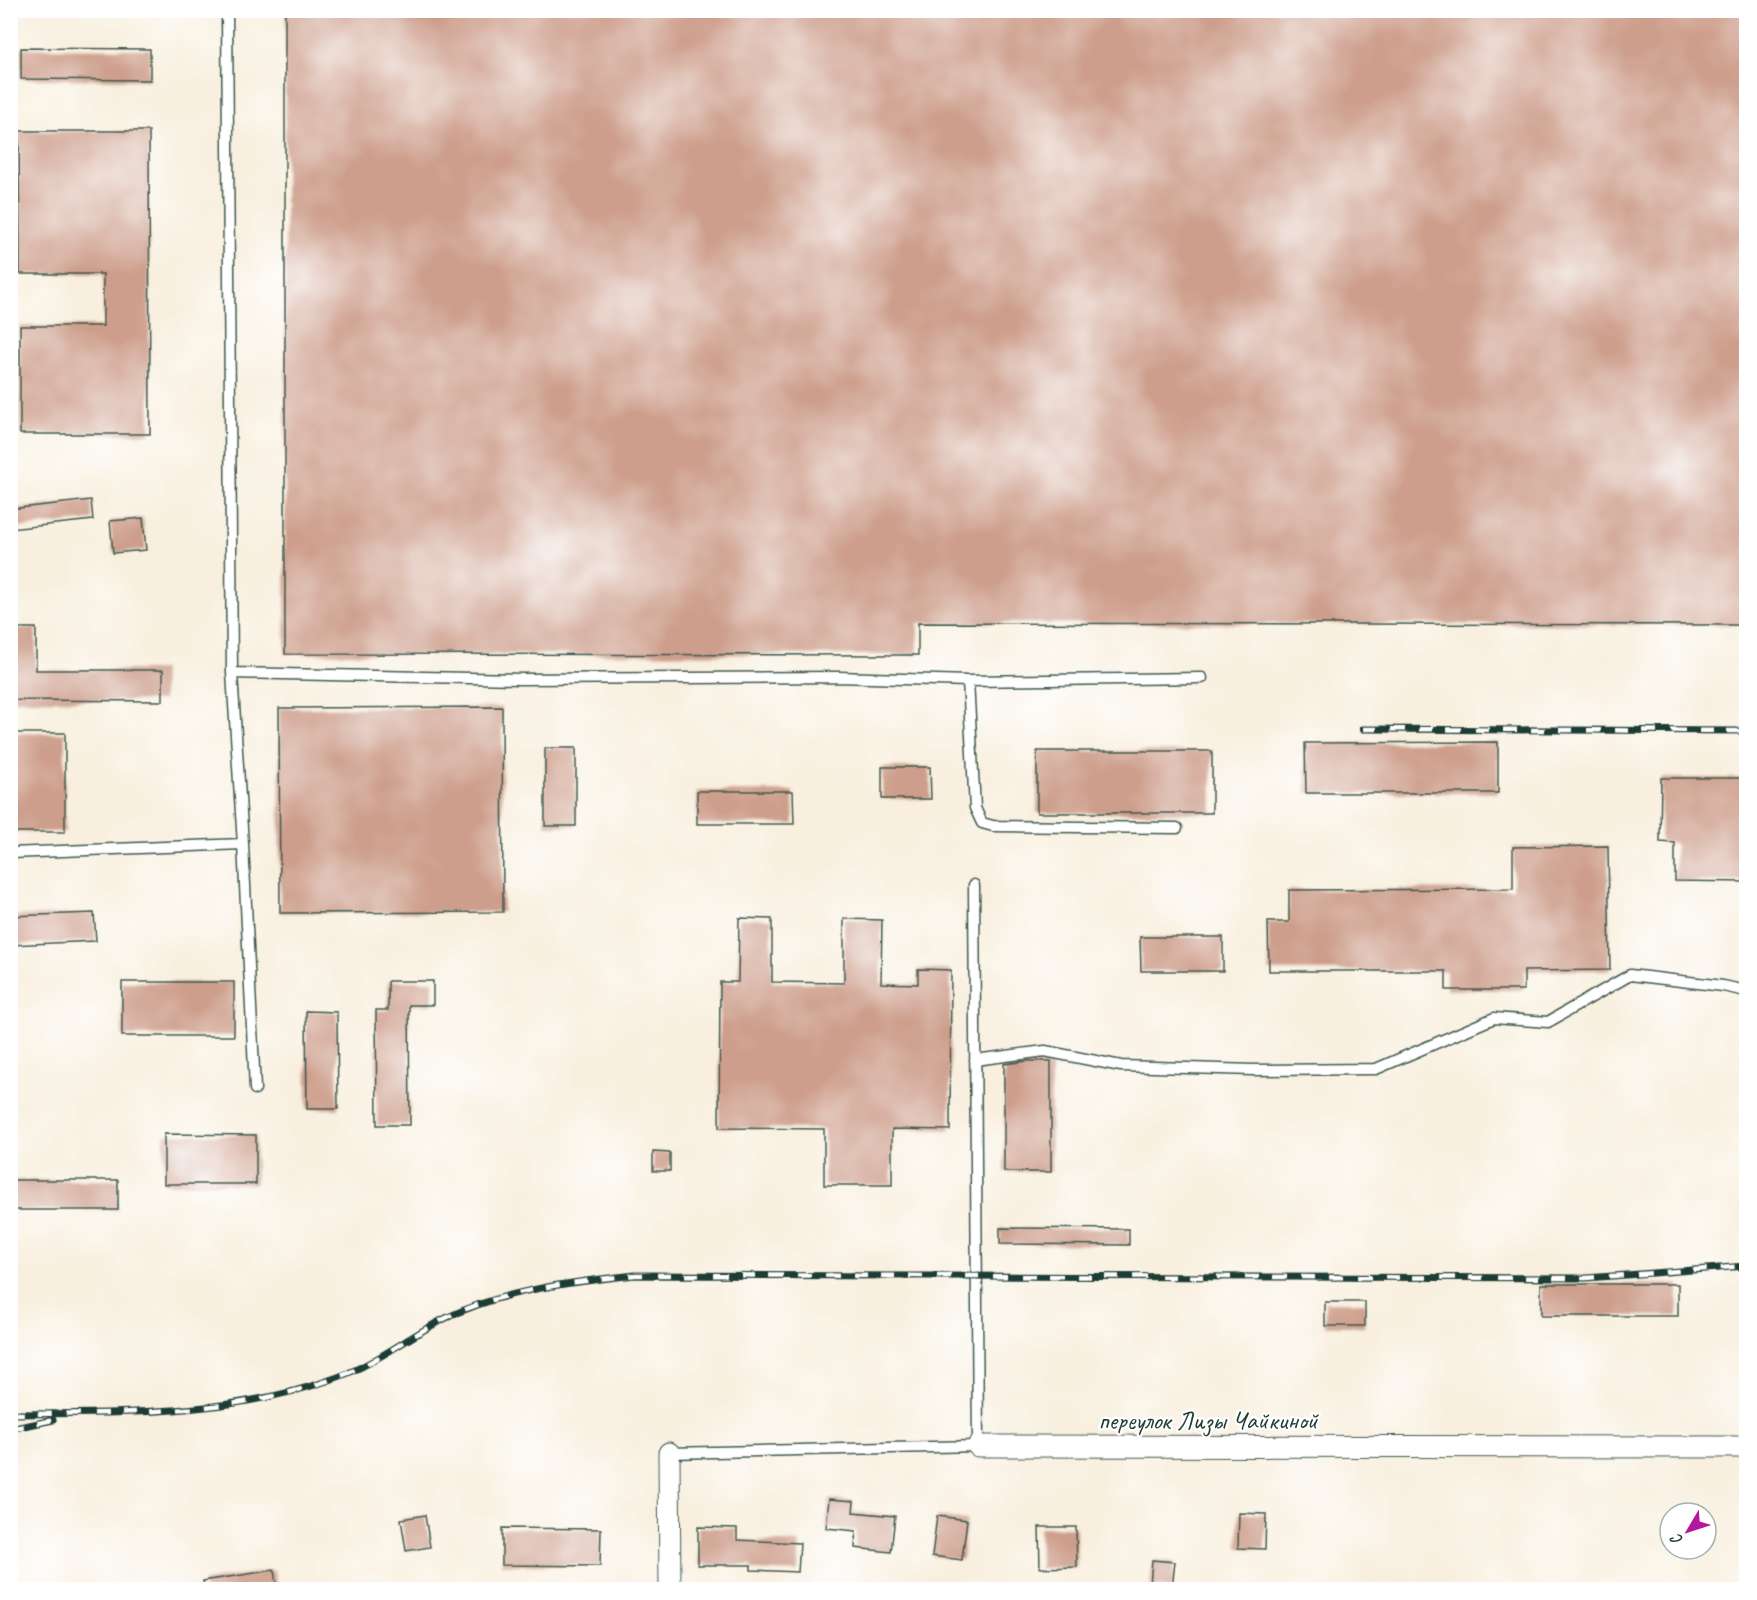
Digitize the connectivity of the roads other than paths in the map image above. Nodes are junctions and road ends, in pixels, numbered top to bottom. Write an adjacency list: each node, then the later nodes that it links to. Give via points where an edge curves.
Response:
1 (227, 10): 2 (lane)
2 (232, 673): 4 (lane); 6 (lane)
3 (1202, 678): 4 (lane)
4 (968, 681): 5 (lane, via 975,808 982,823)
5 (1178, 828)
6 (243, 844): 7 (lane); 11 (lane)
7 (10, 854)
8 (974, 885): 10 (lane)
9 (1746, 991): 10 (lane, via 1630,975 1548,1022 1494,1018 1376,1069 1121,1066 1045,1051)
10 (975, 1060): 12 (lane)
11 (255, 1089)
12 (978, 1446): 13 (street, переулок Лизы Чайкиной); 14 (lane, переулок Лизы Чайкиной)
13 (1746, 1447)
14 (669, 1453): 15 (street)
15 (670, 1590)

